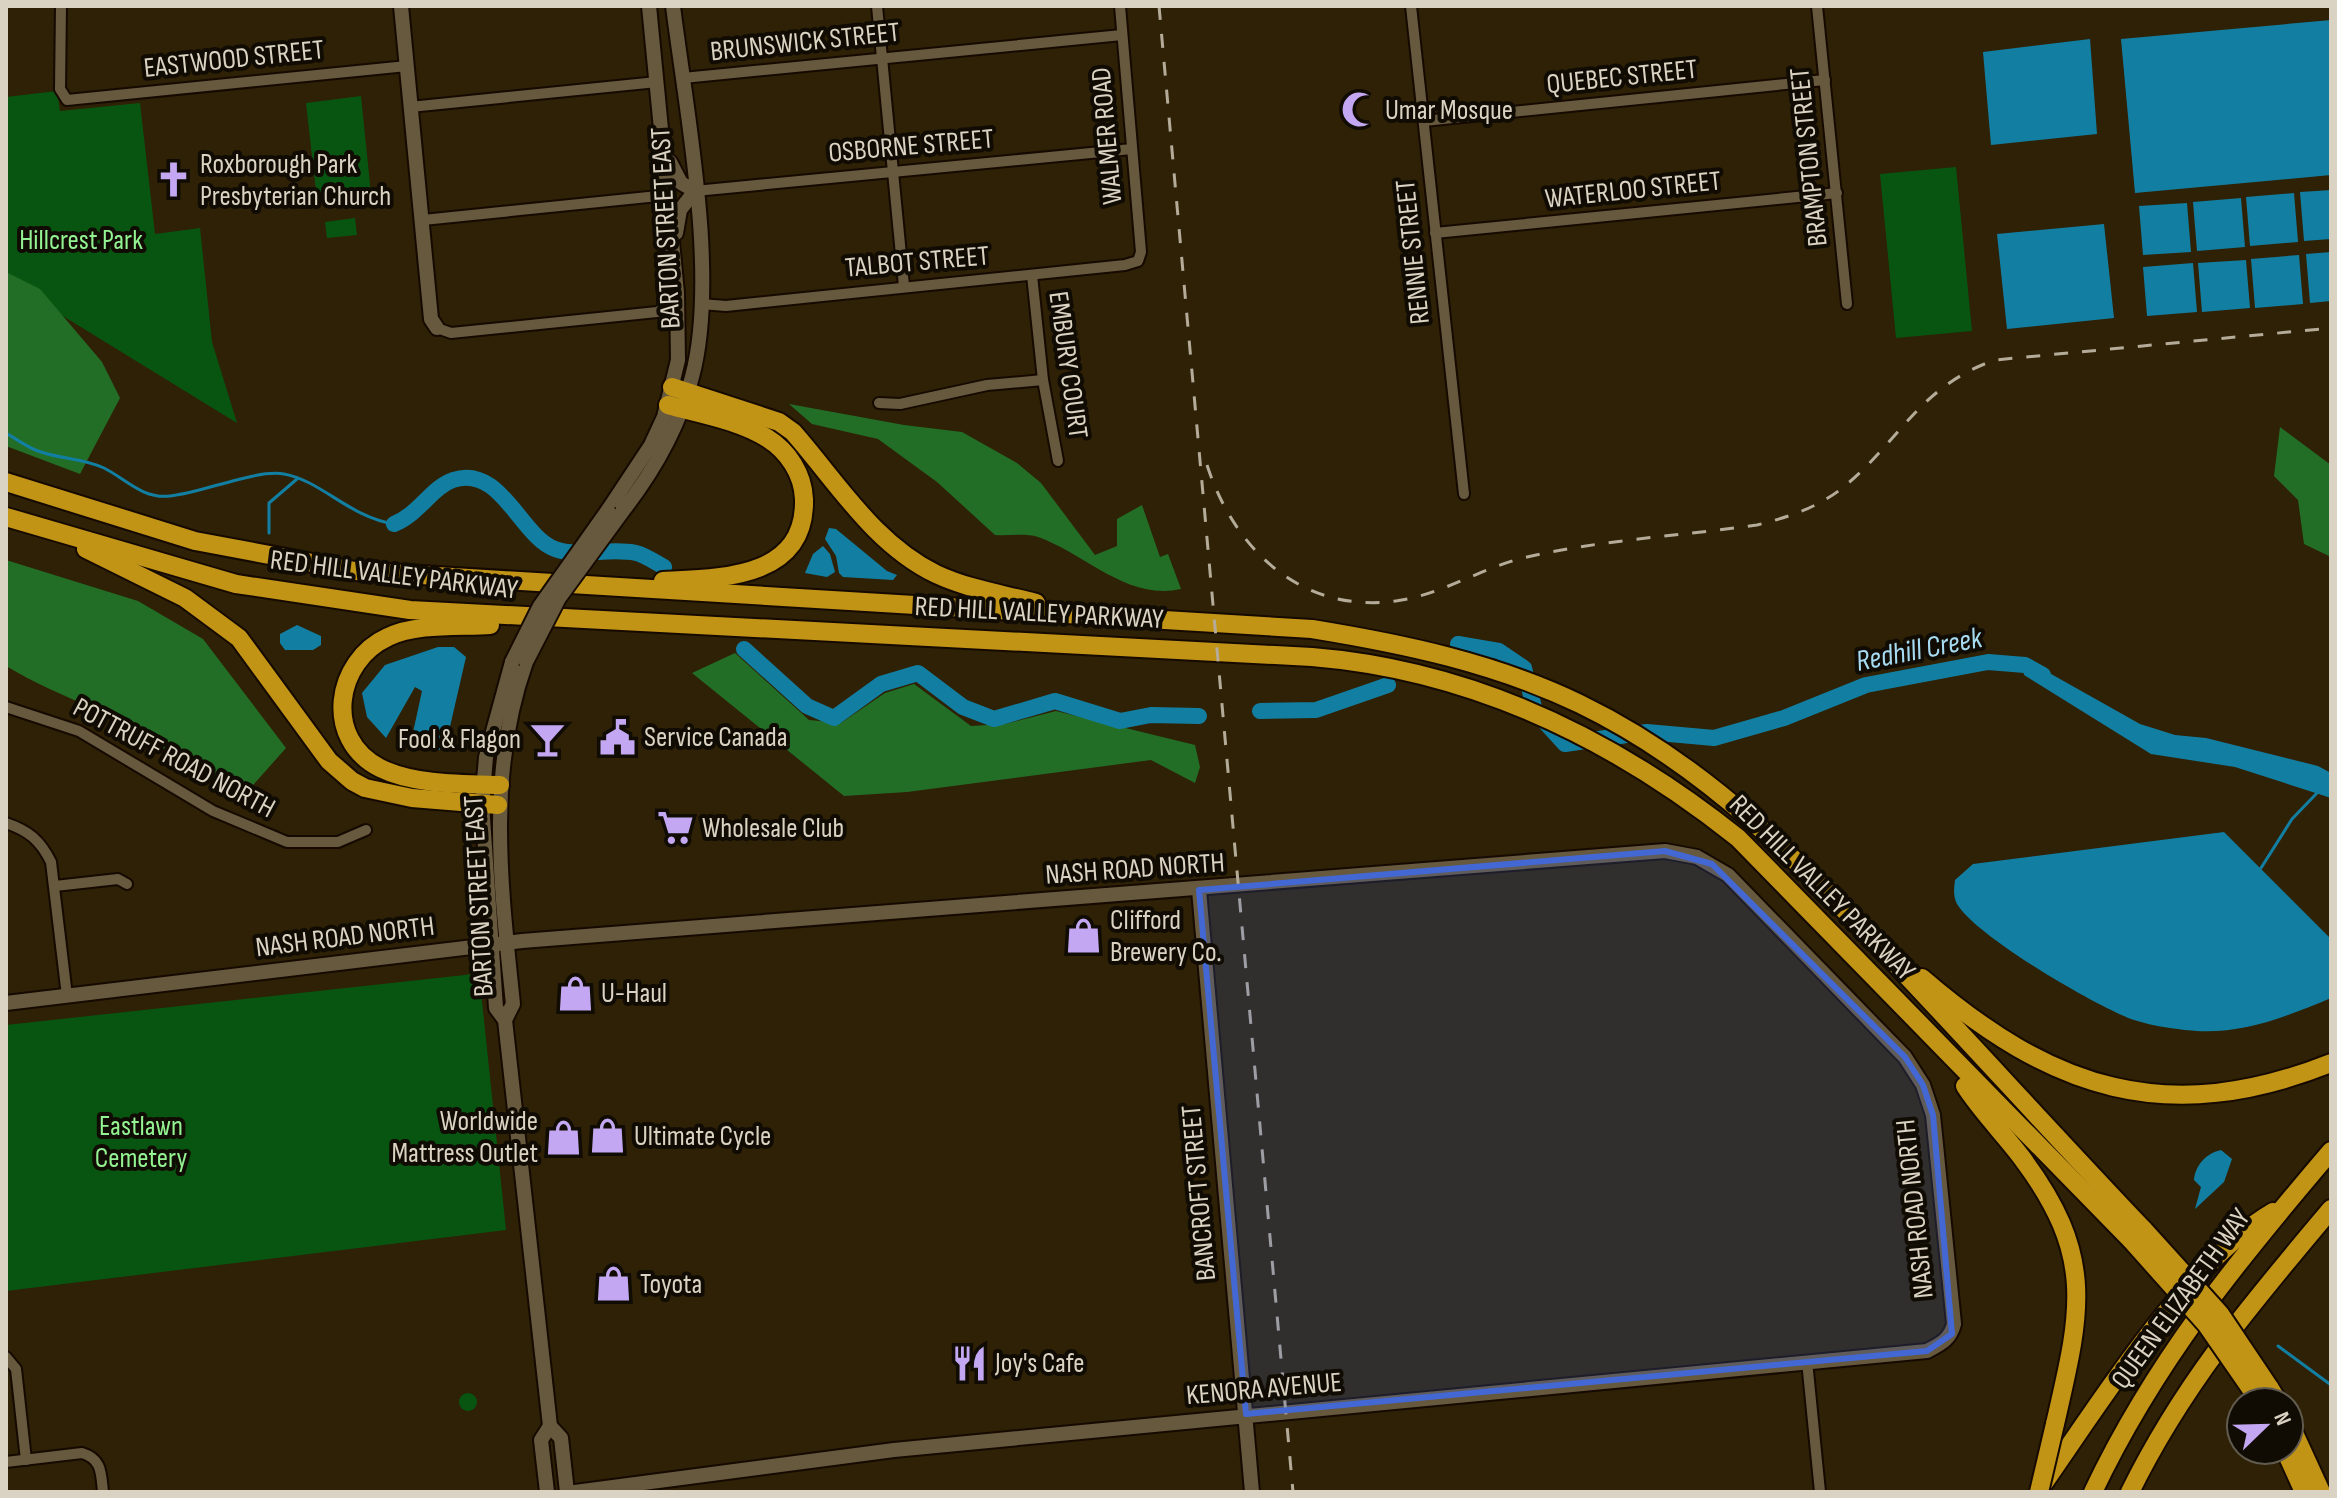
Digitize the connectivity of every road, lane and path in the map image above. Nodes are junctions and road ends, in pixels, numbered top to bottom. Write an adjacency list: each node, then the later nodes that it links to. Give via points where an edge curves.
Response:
1 (61, 6): 11 (street, EASTWOOD STREET, via 60,89 67,100)
2 (401, 6): 11 (main road)
3 (649, 6): 14 (main road, BARTON STREET EAST)
4 (673, 6): 12 (main road, BARTON STREET EAST)
5 (877, 6): 10 (street)
6 (1120, 6): 9 (street, WALMER ROAD)
7 (1411, 6): 16 (street, RENNIE STREET)
8 (1817, 6): 13 (street, BRAMPTON STREET)
9 (1122, 35): 10 (street, BRUNSWICK STREET); 18 (street, WALMER ROAD)
10 (882, 58): 12 (street, BRUNSWICK STREET); 19 (street)
11 (407, 66): 15 (main road)
12 (683, 78): 20 (main road, BARTON STREET EAST)
13 (1825, 80): 16 (street, QUEBEC STREET); 21 (street, BRAMPTON STREET)
14 (657, 82): 15 (street); 17 (main road, BARTON STREET EAST)
15 (410, 107): 23 (main road)
16 (1424, 121): 24 (street, RENNIE STREET)
17 (664, 147): 20 (main road, via 681,183); 22 (main road, BARTON STREET EAST)
18 (1132, 149): 19 (street, OSBORNE STREET); 26 (street, WALMER ROAD)
19 (893, 171): 20 (street, OSBORNE STREET); 28 (street)
20 (695, 191): 25 (main road, via 680,210); 30 (main road, BARTON STREET EAST)
21 (1837, 193): 24 (street, WATERLOO STREET); 31 (street, BRAMPTON STREET)
22 (668, 195): 23 (street); 25 (main road, BARTON STREET EAST)
23 (423, 220): 32 (main road, via 431,319)
24 (1435, 233): 38 (street, RENNIE STREET)
25 (672, 256): 29 (main road, BARTON STREET EAST)
26 (1138, 261): 27 (street, TALBOT STREET)
27 (1032, 275): 28 (street, TALBOT STREET); 33 (street, EMBURY COURT)
28 (904, 286): 30 (street, TALBOT STREET, via 726,306)
29 (677, 293): 32 (street, via 657,312 451,333); 34 (main road, BARTON STREET EAST)
30 (701, 304): 34 (main road, BARTON STREET EAST, via 698,341)
31 (1847, 304)
32 (437, 328)
33 (1043, 380): 35 (street); 36 (street, EMBURY COURT)
34 (677, 398): 41 (highway, via 758,433 782,450 800,478 801,526 780,556 750,572); 42 (highway, via 762,414 786,427 874,528 935,573); 45 (main road, BARTON STREET EAST, bridge, via 615,511 540,606 492,731)
35 (879, 403)
36 (1058, 461)
37 (6, 482): 41 (highway, RED HILL VALLEY PARKWAY, via 195,541 275,558 369,572)
38 (1464, 494)
39 (6, 517): 40 (highway, RED HILL VALLEY PARKWAY)
40 (66, 537): 43 (highway, RED HILL VALLEY PARKWAY, via 236,584 410,610); 46 (highway, via 185,598 222,623 259,661 329,761 352,781 412,798)
41 (617, 588): 42 (highway, RED HILL VALLEY PARKWAY, via 941,609)
42 (1049, 610): 54 (highway, RED HILL VALLEY PARKWAY, via 1312,629 1440,654 1529,682 1627,729 1706,779 1775,840)
43 (524, 618): 45 (highway, via 386,637 353,665 343,689 341,708 349,735 376,766 405,776); 58 (highway, RED HILL VALLEY PARKWAY, via 1349,660 1459,684 1525,708 1612,750 1691,800 1792,890)
44 (6, 707): 48 (street, POTTRUFF ROAD NORTH, via 79,731 213,811 287,842 338,842)
45 (492, 784): 46 (main road, BARTON STREET EAST)
46 (490, 804): 52 (main road, BARTON STREET EAST); 53 (main road, BARTON STREET EAST)
47 (6, 823): 50 (street, via 26,829 42,843)
48 (366, 830)
49 (127, 884): 50 (street, via 118,879)
50 (55, 886): 55 (street)
51 (1199, 890): 52 (main road, NASH ROAD NORTH); 64 (main road, NASH ROAD NORTH, via 1665,851 1697,857 1728,875 1905,1057 1923,1085 1933,1115); 68 (main road, BANCROFT STREET)
52 (506, 943): 53 (main road, NASH ROAD NORTH); 57 (main road, BARTON STREET EAST, via 513,1004)
53 (490, 945): 55 (main road, NASH ROAD NORTH); 57 (main road, BARTON STREET EAST, via 496,1008)
54 (1878, 945): 59 (highway, via 2002,1039 2064,1071 2110,1087 2182,1096 2241,1091); 63 (highway)
55 (67, 996): 56 (main road, NASH ROAD NORTH)
56 (6, 1003)
57 (505, 1020): 69 (main road, BARTON STREET EAST)
58 (1946, 1052): 63 (highway); 81 (highway, bridge, via 2050,1200 2070,1246 2078,1311)
59 (2331, 1063)
60 (2331, 1151): 61 (highway, QUEEN ELIZABETH WAY)
61 (2285, 1205): 81 (highway, via 2242,1230 2164,1316); 82 (highway, QUEEN ELIZABETH WAY, via 2235,1263 2156,1374)
62 (2331, 1209): 70 (highway, QUEEN ELIZABETH WAY, via 2205,1363)
63 (2138, 1235): 67 (highway, bridge)
64 (1952, 1334): 66 (main road, KENORA AVENUE, via 1927,1351)
65 (6, 1357): 72 (street, via 16,1369)
66 (1807, 1361): 68 (main road, KENORA AVENUE, via 1417,1402); 80 (street)
67 (2260, 1386)
68 (1246, 1414): 78 (main road, KENORA AVENUE, via 894,1450); 79 (main road, BANCROFT STREET)
69 (550, 1426): 76 (main road, BARTON STREET EAST, via 541,1440); 77 (main road, BARTON STREET EAST, via 561,1438)
70 (2147, 1457): 83 (highway, QUEEN ELIZABETH WAY); 84 (highway)
71 (2305, 1457): 86 (highway)
72 (26, 1460): 73 (street); 75 (street, via 94,1456 101,1466)
73 (6, 1462)
74 (2292, 1466): 85 (highway)
75 (103, 1492)
76 (547, 1492)
77 (567, 1492)
78 (575, 1492)
79 (1252, 1492)
80 (1820, 1492)
81 (2038, 1492)
82 (2093, 1492)
83 (2130, 1492)
84 (2140, 1492)
85 (2304, 1492)
86 (2321, 1492)

